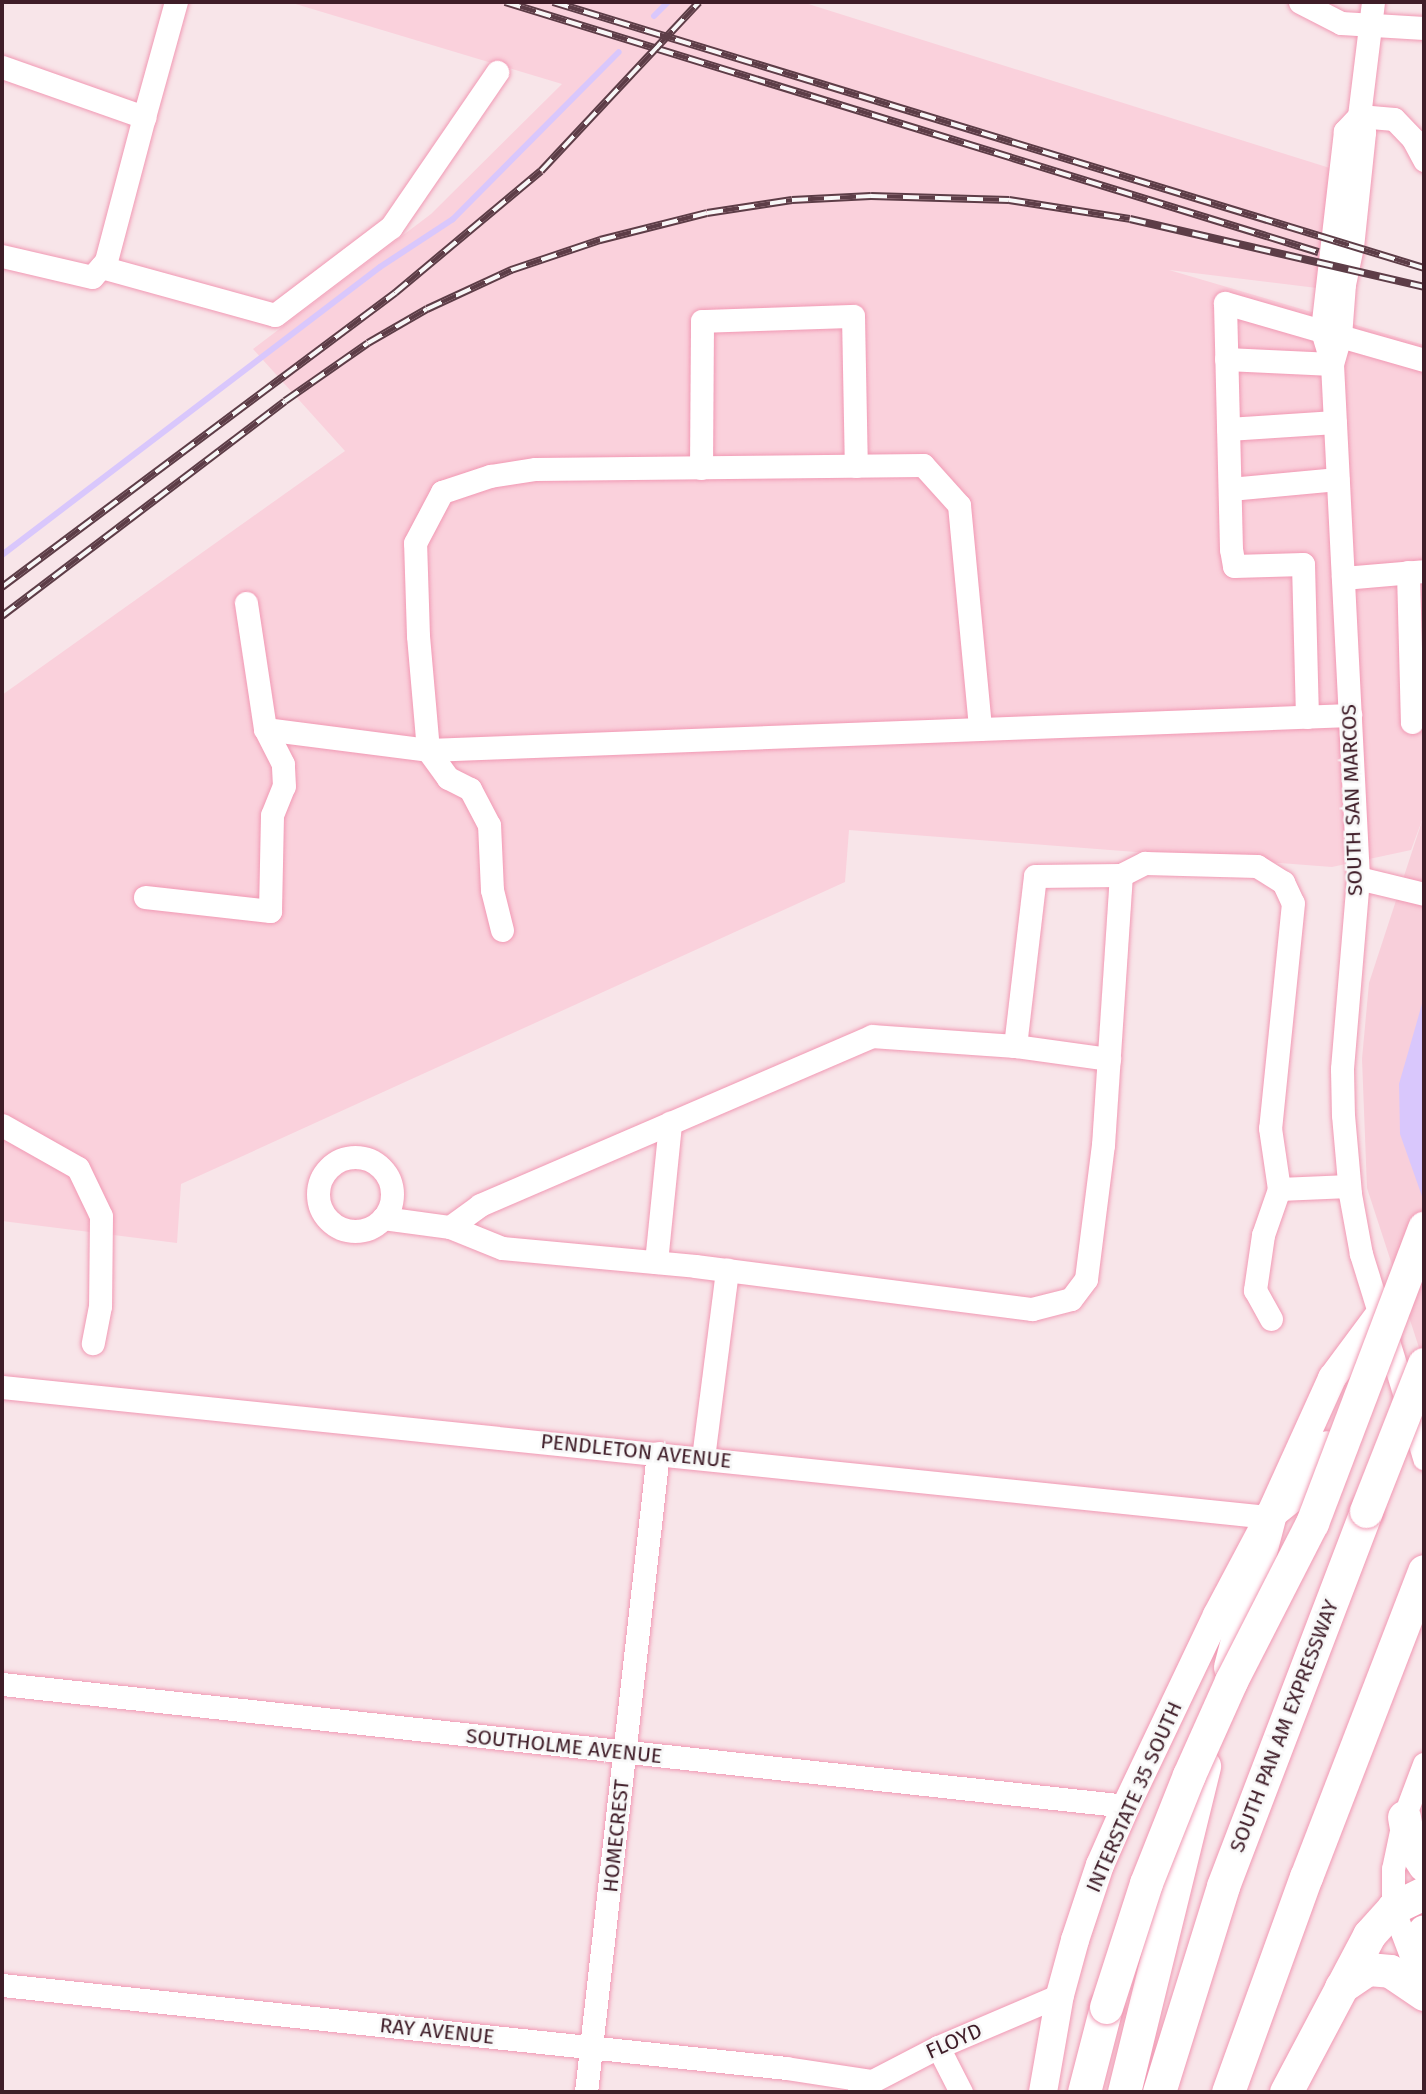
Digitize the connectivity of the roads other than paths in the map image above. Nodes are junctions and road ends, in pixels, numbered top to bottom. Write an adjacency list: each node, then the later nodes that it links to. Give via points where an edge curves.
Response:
1 (176, 2): 8 (street)
2 (1300, 2): 3 (street, via 1341,23)
3 (1372, 13): 4 (street); 7 (street, SOUTH SAN MARCOS)
4 (1424, 28)
5 (2, 67): 8 (street)
6 (497, 72): 11 (street, via 391,228 275,315)
7 (1359, 116): 9 (street, via 1394,119 1413,139); 12 (street, SOUTH SAN MARCOS, via 1345,131)
8 (144, 117): 11 (street)
9 (1424, 160)
10 (2, 256): 11 (street, via 92,277)
11 (101, 267)
12 (1331, 333): 13 (street, via 1225,303); 14 (street); 15 (street, SOUTH SAN MARCOS)
13 (1226, 359): 15 (street); 17 (street)
14 (1424, 360)
15 (1332, 365): 16 (street, SOUTH SAN MARCOS)
16 (1335, 422): 17 (street); 20 (street, SOUTH SAN MARCOS)
17 (1228, 429): 21 (street)
18 (856, 466): 19 (street); 19 (street, via 853,316 702,321); 29 (street, via 923,466 959,505)
19 (701, 468): 30 (street, via 536,469 490,475 442,492 415,543)
20 (1338, 479): 21 (street); 23 (street, SOUTH SAN MARCOS)
21 (1230, 489): 27 (street, via 1234,566 1303,564)
22 (1416, 571): 23 (street); 25 (street, via 1412,722)
23 (1343, 578): 26 (street, SOUTH SAN MARCOS)
24 (246, 603): 28 (street)
25 (1424, 684)
26 (1350, 715): 27 (street); 32 (street, SOUTH SAN MARCOS)
27 (1307, 717): 29 (street)
28 (265, 729): 30 (street); 34 (street, via 283,764 284,786 272,815 270,911)
29 (980, 729): 30 (street)
30 (428, 750): 35 (street, via 448,778 470,789 489,825 492,890)
31 (1121, 875): 36 (street, via 1035,876); 37 (street); 41 (street, via 1145,863 1257,866 1283,882 1293,902 1270,1128)
32 (1358, 878): 33 (street); 40 (street, SOUTH SAN MARCOS, via 1342,1069)
33 (1424, 894)
34 (145, 898)
35 (502, 930)
36 (1015, 1046): 37 (street); 38 (street, via 872,1036)
37 (1109, 1059): 46 (street, via 1086,1279 1071,1298 1032,1309)
38 (670, 1123): 43 (street, via 480,1205); 45 (street)
39 (2, 1125): 49 (street, via 78,1168 101,1216 100,1306)
40 (1349, 1186): 41 (street); 47 (street, SOUTH SAN MARCOS, via 1361,1254)
41 (1279, 1189): 48 (street, via 1263,1235 1255,1290)
42 (383, 1219): 43 (street)
43 (450, 1227): 45 (street, via 502,1248)
44 (1424, 1228): 77 (highway, bridge, via 1312,1523 1189,1774 1146,1884)
45 (656, 1262): 46 (street)
46 (727, 1270): 53 (street)
47 (1379, 1315): 54 (street, SOUTH SAN MARCOS); 55 (main road, INTERSTATE 35 SOUTH, via 1332,1378)
48 (1271, 1319)
49 (93, 1343)
50 (1424, 1364): 79 (highway, SOUTH PAN AM EXPRESSWAY, bridge, via 1223,1886)
51 (2, 1387): 52 (street, PENDLETON AVENUE)
52 (658, 1453): 53 (street, PENDLETON AVENUE); 58 (street, HOMECREST)
53 (703, 1458): 55 (street, PENDLETON AVENUE)
54 (1424, 1458)
55 (1269, 1517): 60 (main road, INTERSTATE 35 SOUTH); 78 (highway)
56 (1424, 1571): 80 (highway)
57 (2, 1684): 58 (street, SOUTHOLME AVENUE)
58 (625, 1753): 60 (street, SOUTHOLME AVENUE); 70 (street, HOMECREST)
59 (1424, 1764): 61 (street)
60 (1126, 1806): 69 (main road, INTERSTATE 35 SOUTH, via 1100,1866)
61 (1404, 1817): 62 (highway, via 1408,1840); 64 (street, via 1394,1869)
62 (1424, 1865)
63 (1424, 1893): 64 (highway)
64 (1393, 1908): 67 (street); 68 (highway, via 1369,1935)
65 (1424, 1931): 67 (highway)
66 (2, 1985): 70 (street, RAY AVENUE)
67 (1423, 1985): 68 (highway, via 1390,1971 1368,1969)
68 (1341, 1987): 81 (highway)
69 (1060, 1995): 71 (street, FLOYD); 76 (main road, INTERSTATE 35 SOUTH)
70 (592, 2047): 72 (street, RAY AVENUE); 73 (street, HOMECREST)
71 (938, 2047): 72 (street, FLOYD); 75 (street)
72 (872, 2081): 74 (street, FLOYD)
73 (586, 2092)
74 (850, 2092)
75 (961, 2092)
76 (1043, 2092)
77 (1084, 2092)
78 (1124, 2092)
79 (1159, 2092)
80 (1228, 2092)
81 (1286, 2092)

